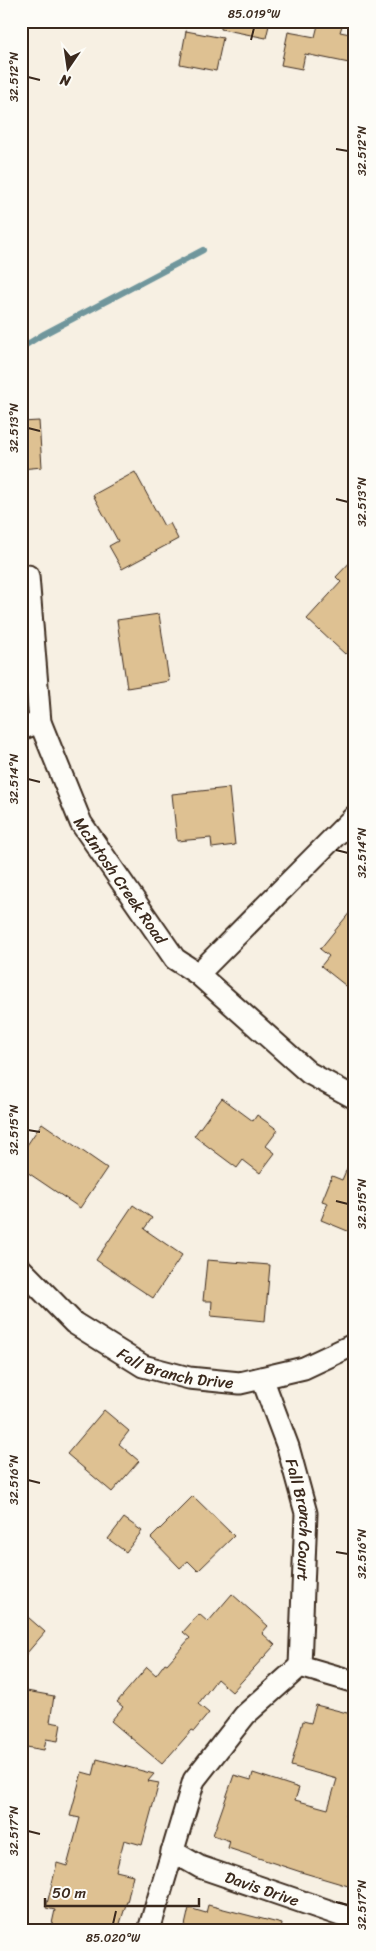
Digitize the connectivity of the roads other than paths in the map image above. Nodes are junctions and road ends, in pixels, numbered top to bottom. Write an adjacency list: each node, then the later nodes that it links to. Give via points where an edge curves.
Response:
1 (28, 576): 2 (street, McIntosh Creek Road)
2 (31, 725): 4 (street, McIntosh Creek Road, via 81,823 175,959)
3 (355, 816): 4 (street)
4 (198, 974): 5 (street, McIntosh Creek Road, via 309,1073)
5 (355, 1098)
6 (21, 1269): 8 (street, Fall Branch Drive, via 74,1323 143,1366 188,1378 240,1383)
7 (355, 1344): 8 (street, Fall Branch Drive, via 304,1368)
8 (262, 1378): 9 (street, Fall Branch Court, via 288,1447 306,1513)
9 (300, 1666): 10 (street); 11 (street, via 245,1715 194,1780)
10 (355, 1682)
11 (172, 1851): 12 (street, Davis Drive, via 200,1867); 13 (street)
12 (355, 1920)
13 (148, 1930)

